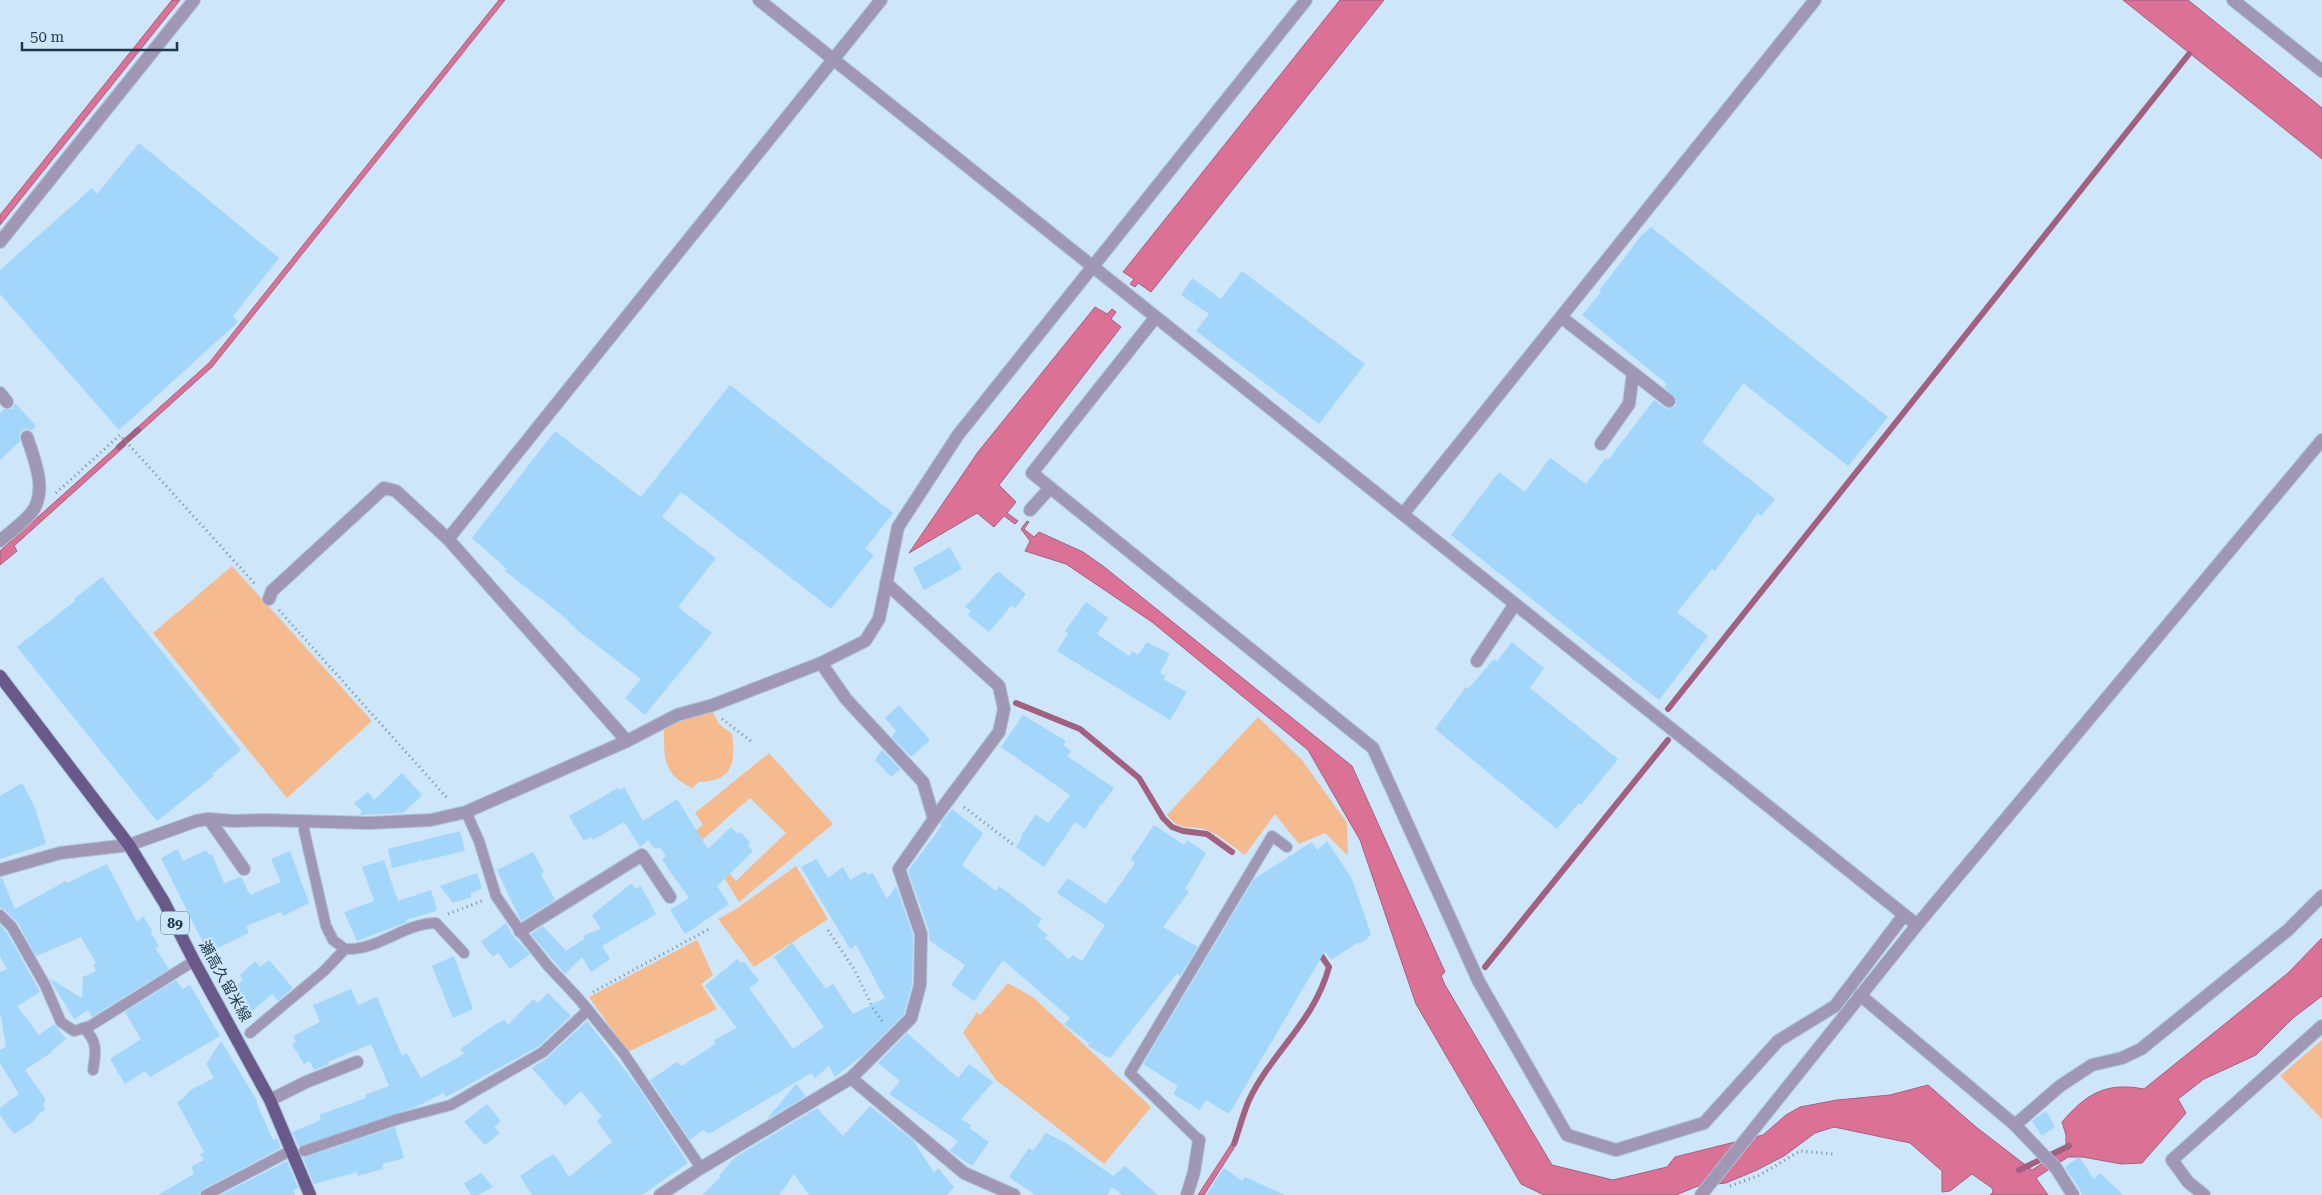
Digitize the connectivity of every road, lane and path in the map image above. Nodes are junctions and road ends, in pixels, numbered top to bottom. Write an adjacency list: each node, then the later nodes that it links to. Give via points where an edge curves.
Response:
1 (194, 0): 9 (street)
2 (759, 0): 7 (street)
3 (881, 0): 7 (street)
4 (1306, 0): 10 (street)
5 (1814, 0): 11 (street)
6 (2233, 0): 8 (street)
7 (833, 60): 10 (street); 22 (street)
8 (2322, 71)
9 (0, 242)
10 (1092, 268): 12 (street); 24 (street, via 958,435 898,526)
11 (1561, 317): 13 (street); 21 (street)
12 (1155, 318): 18 (street, via 1032,473); 21 (street)
13 (1633, 373): 14 (street); 17 (street, via 1629,404)
14 (1669, 401)
15 (27, 437): 20 (street, via 39,480 38,498)
16 (2322, 440): 49 (street)
17 (1601, 444)
18 (1050, 488): 19 (street); 47 (street, via 1373,748 1479,982 1567,1135 1616,1150 1704,1123 1778,1041 1835,1006)
19 (1030, 510)
20 (32, 512): 23 (street); 25 (path, via 120,435)
21 (1403, 514): 26 (street)
22 (448, 539): 25 (street, via 396,491 384,488 272,590); 31 (street)
23 (0, 541)
24 (886, 583): 28 (street, via 879,619 865,642); 33 (street, via 999,686 1004,710 999,732)
25 (269, 599): 34 (path)
26 (1515, 604): 27 (street); 47 (street)
27 (1477, 661)
28 (821, 663): 30 (street); 36 (street, via 846,699 923,782)
29 (0, 676): 38 (main road, 瀬高久留米線 / 89)
30 (712, 705): 31 (street, via 676,715); 32 (path, via 718,717)
31 (627, 740): 34 (street)
32 (751, 741)
33 (951, 796): 36 (street); 39 (path)
34 (463, 812): 37 (street, via 431,820); 43 (lane, via 479,840)
35 (209, 819): 37 (street); 38 (street); 41 (street)
36 (934, 819): 62 (street, via 899,869 921,934 920,985 911,1018)
37 (305, 821): 53 (lane, via 304,830 326,926 333,940)
38 (129, 845): 42 (street, via 60,853); 55 (main road, 瀬高久留米線 / 89, via 164,902)
39 (1014, 846)
40 (1287, 847): 68 (lane, via 1272,836 1130,1073)
41 (244, 869)
42 (0, 870)
43 (496, 896): 48 (path); 52 (lane)
44 (2322, 896): 67 (street, via 2288,930 2141,1049 2122,1058 2092,1065 2060,1086)
45 (670, 897): 52 (street, via 642,856)
46 (0, 915): 60 (lane, via 12,927 45,985 61,1022 74,1030)
47 (1904, 915): 49 (street)
48 (423, 923): 53 (lane, via 372,946); 54 (lane, via 436,923)
49 (1917, 925): 56 (street)
50 (709, 929): 57 (path)
51 (828, 930): 62 (path)
52 (520, 931): 57 (lane)
53 (345, 949): 61 (lane)
54 (464, 952)
55 (194, 961): 60 (lane); 66 (main road, 瀬高久留米線 / 89)
56 (1860, 996): 67 (street); 72 (street)
57 (579, 999): 58 (lane)
58 (588, 1010): 69 (lane, via 543,1052 451,1105); 71 (lane, via 624,1054)
59 (2322, 1026): 79 (street, via 2172,1160 2188,1182)
60 (83, 1028): 64 (lane, via 91,1035 97,1049)
61 (250, 1034)
62 (894, 1038): 65 (street)
63 (357, 1062): 66 (street)
64 (94, 1070)
65 (851, 1078): 71 (street); 76 (street, via 964,1173)
66 (270, 1100): 69 (main road, 瀬高久留米線 / 89)
67 (2015, 1124): 78 (street, via 2056,1168)
68 (1199, 1140): 77 (street)
69 (298, 1151): 73 (lane); 74 (main road, 瀬高久留米線 / 89)
70 (1833, 1154): 72 (path, via 1800,1151 1760,1175 1722,1190)
71 (701, 1168): 75 (street)
72 (1704, 1192)
73 (206, 1195)
74 (310, 1195)
75 (661, 1195)
76 (1014, 1195)
77 (1186, 1195)
78 (2073, 1195)
79 (2204, 1195)

